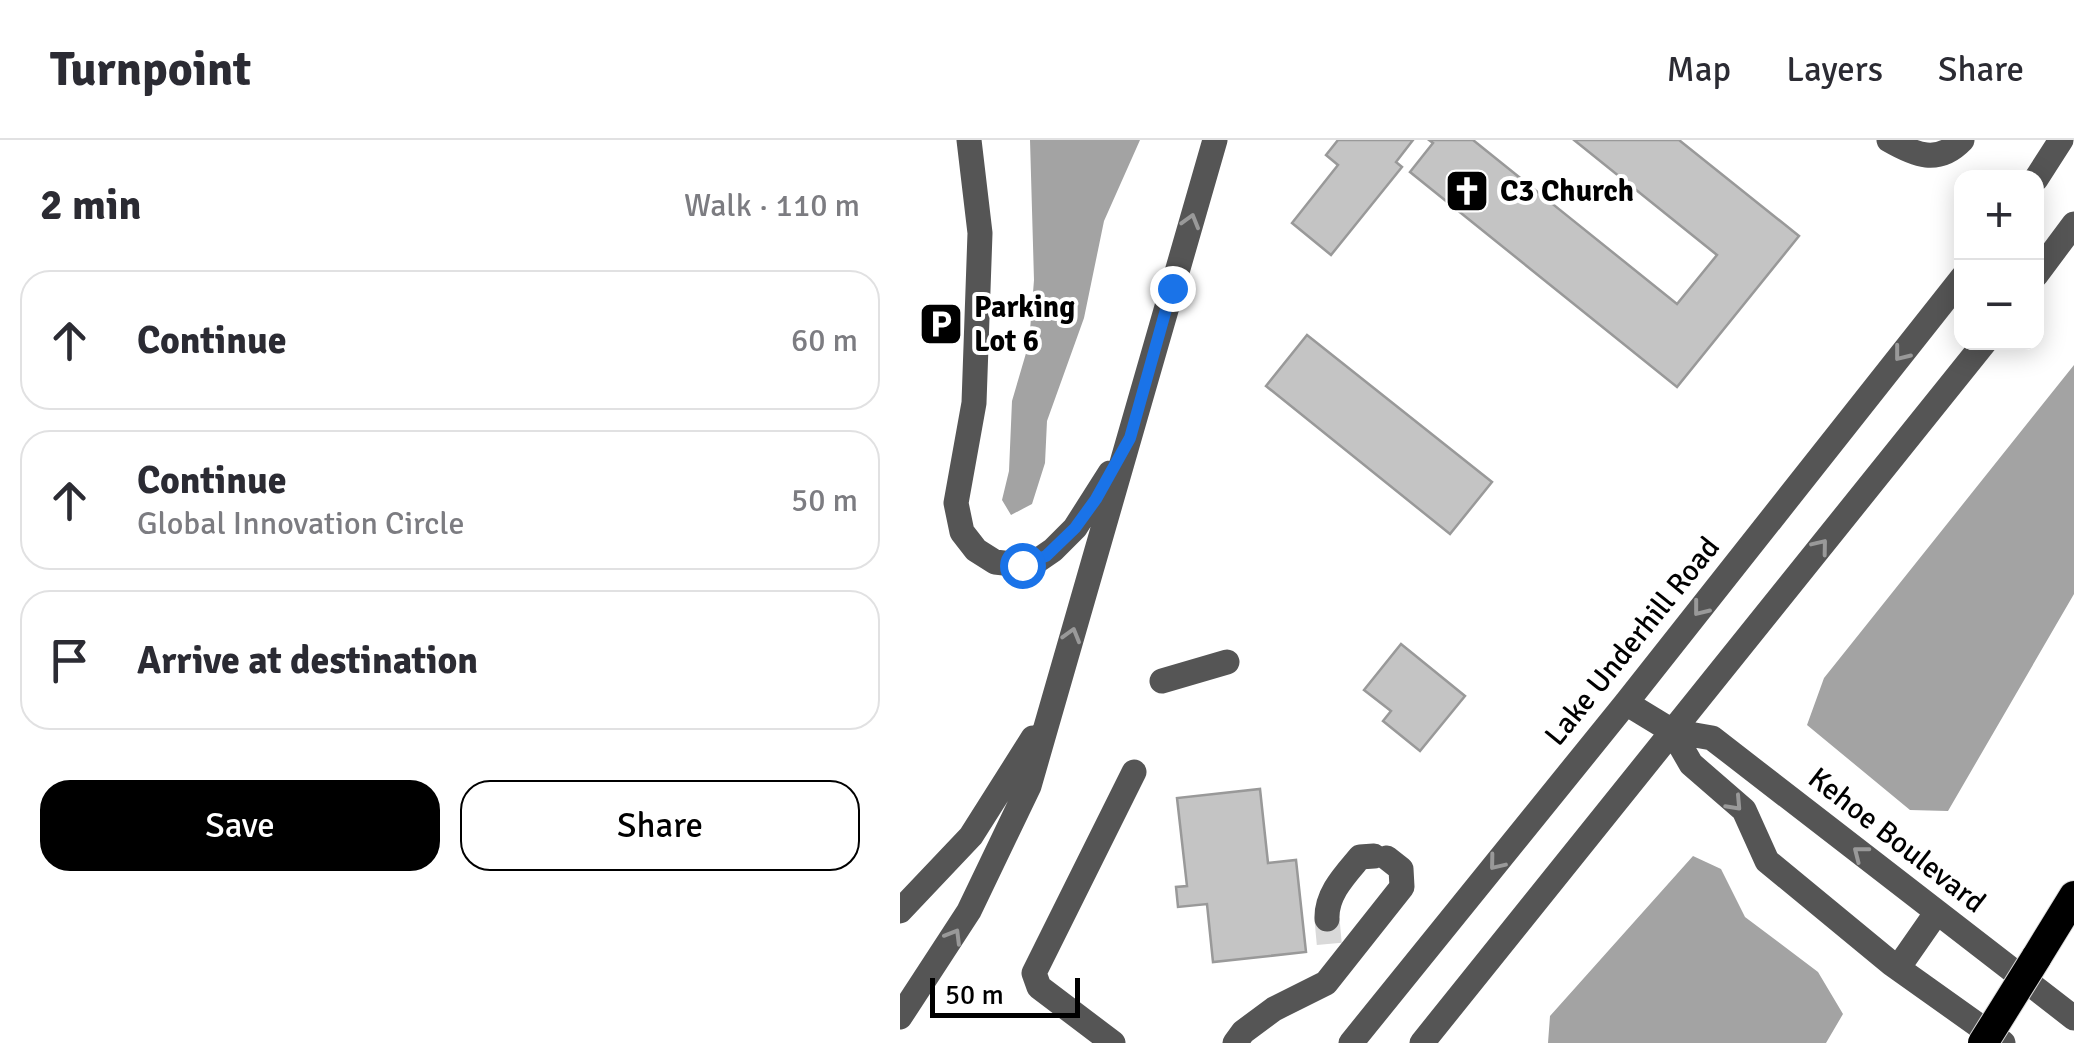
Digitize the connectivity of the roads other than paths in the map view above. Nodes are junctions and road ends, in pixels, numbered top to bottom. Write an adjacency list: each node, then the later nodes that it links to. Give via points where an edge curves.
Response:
1 (969, 140): 11 (street, via 980,233 974,403 956,503 967,541 1001,564 1046,556 1089,509)
2 (1215, 140): 11 (street, one-way to 2)
3 (1889, 140): 4 (street, via 1927,157)
4 (1962, 140)
5 (2061, 140): 6 (street)
6 (2042, 170)
7 (2074, 224): 8 (street)
8 (2044, 263)
9 (1954, 288): 15 (street, Lake Underhill Road, one-way to 15)
10 (1979, 350): 16 (street, one-way to 10)
11 (1130, 438): 14 (street, one-way to 11)
12 (1227, 662): 13 (street)
13 (1162, 681)
14 (1052, 702): 19 (street, via 971,836); 23 (street, one-way to 14, via 998,855 1029,786)
15 (1626, 703): 16 (street, Kehoe Boulevard); 27 (street, Lake Underhill Road, one-way to 27)
16 (1672, 732): 20 (street, Kehoe Boulevard, one-way to 16, via 1712,738); 22 (street, Kehoe Boulevard, one-way to 22, via 1691,764 1744,810 1767,861); 28 (street)
17 (1134, 772): 25 (street, via 1034,973 1039,987)
18 (2074, 896): 29 (highway, bridge)
19 (900, 911)
20 (1938, 912): 22 (street); 24 (street, Kehoe Boulevard)
21 (1327, 919): 26 (street, via 1335,888 1360,857 1380,856 1402,869 1402,887 1331,963 1326,983 1274,1008)
22 (1898, 968): 30 (street, Kehoe Boulevard)
23 (900, 1016)
24 (2074, 1018)
25 (1113, 1043)
26 (1235, 1043)
27 (1350, 1043)
28 (1422, 1043)
29 (1982, 1043)
30 (2003, 1043)

